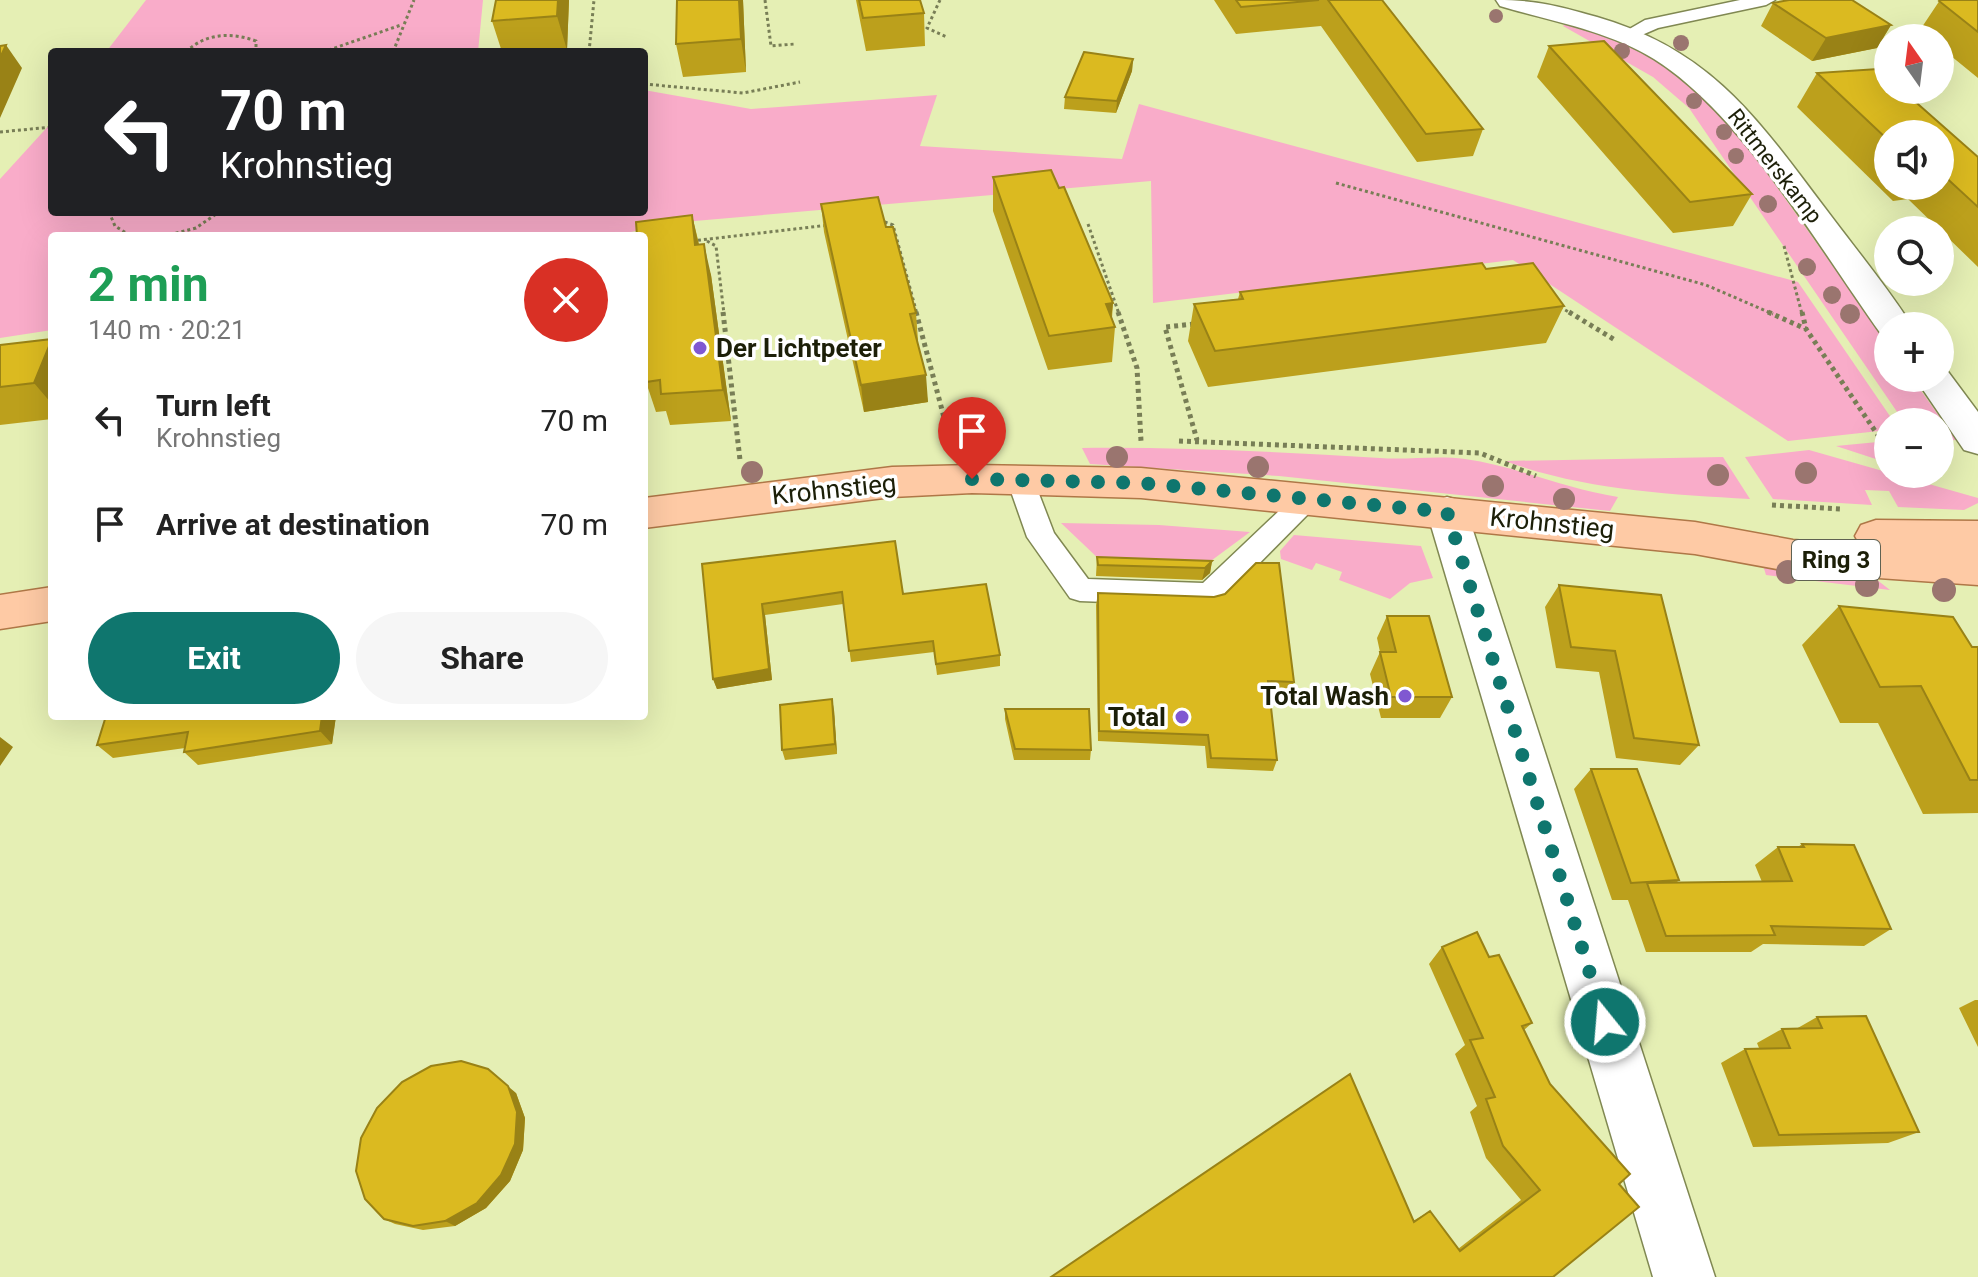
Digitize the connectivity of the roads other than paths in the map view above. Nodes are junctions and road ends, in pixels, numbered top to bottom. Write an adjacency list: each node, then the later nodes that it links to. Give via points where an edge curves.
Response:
1 (1509, 0): 3 (street, Rittmerskamp)
2 (1766, 0): 3 (lane, via 1652,24)
3 (1628, 35): 4 (street, Rittmerskamp, via 1664,53 1727,104)
4 (1884, 312)
5 (1943, 392): 6 (street)
6 (1978, 440)
7 (1021, 480): 8 (main road, Krohnstieg / Ring 3, via 1141,483); 8 (lane, via 1041,537 1080,590 1210,595); 9 (main road, Krohnstieg / Ring 3, via 892,482)
8 (1310, 498): 10 (main road, Krohnstieg / Ring 3)
9 (648, 512)
10 (1447, 512): 12 (main road, Krohnstieg / Ring 3); 16 (street)
11 (1978, 537): 12 (main road, Krohnstieg / Ring 3, via 1782,531)
12 (1695, 538): 13 (main road, Krohnstieg / Ring 3, via 1793,556)
13 (1978, 569)
14 (48, 605): 15 (main road)
15 (0, 612)
16 (1684, 1277)

